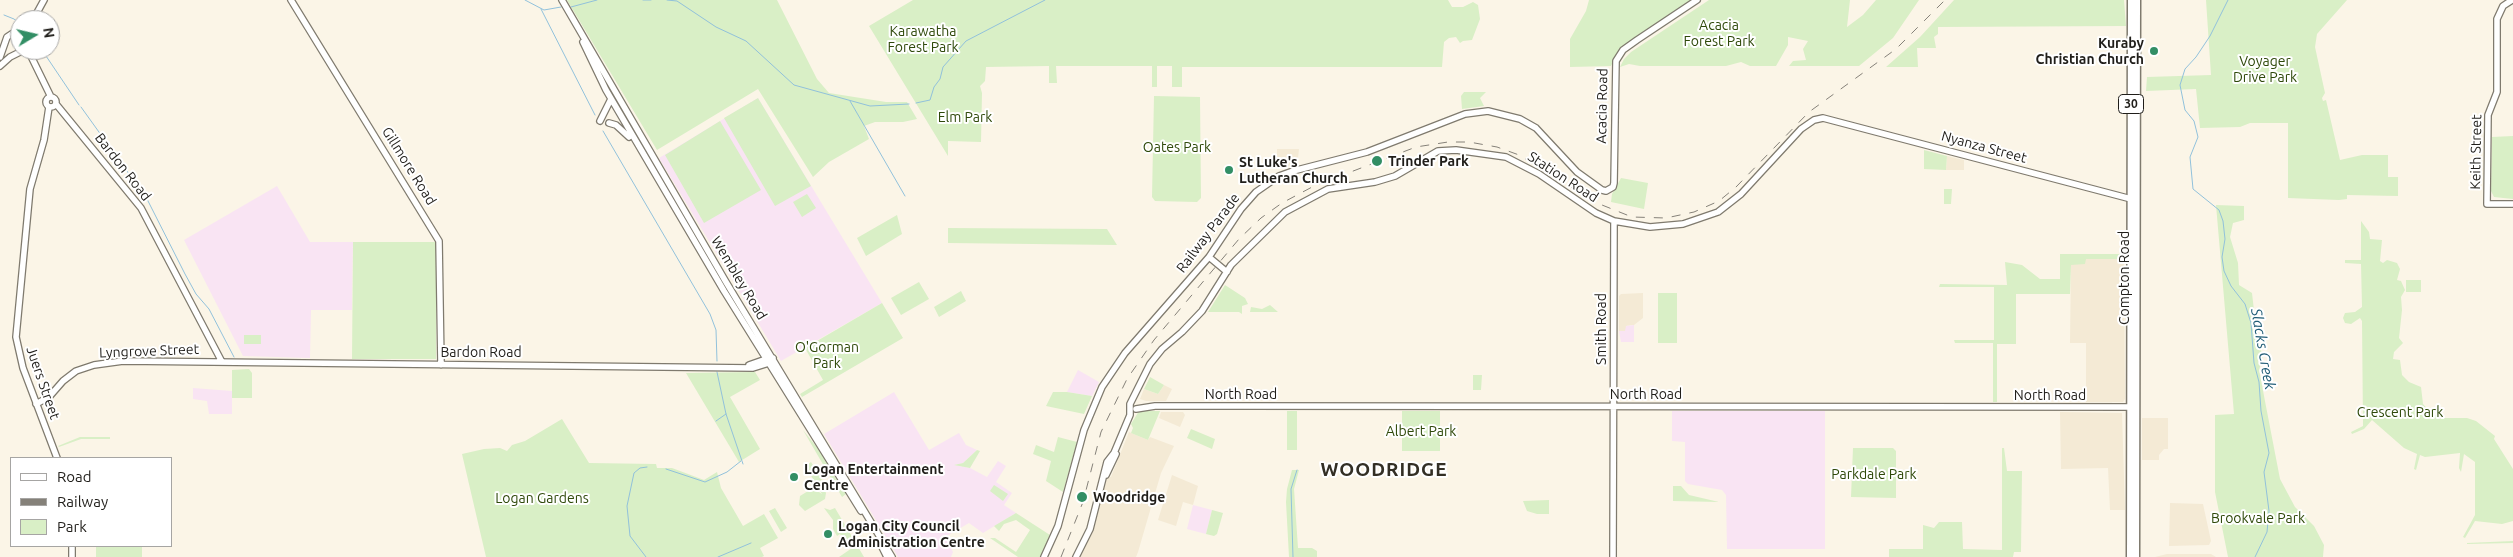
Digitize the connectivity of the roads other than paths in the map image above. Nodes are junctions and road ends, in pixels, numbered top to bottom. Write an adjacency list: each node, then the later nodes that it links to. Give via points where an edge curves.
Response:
1 (291, 0): 30 (street, Gillmore Road, via 439,240)
2 (562, 0): 7 (street, Wembley Road)
3 (1697, 0): 20 (street, Acacia Road, via 1623,50 1616,60 1614,183)
4 (2130, 0): 22 (main road, Compton Road / 30)
5 (2137, 0): 22 (main road, Compton Road / 30)
6 (2512, 0): 23 (street, Keith Street, via 2498,12 2497,92 2488,115 2487,204)
7 (568, 11): 14 (street, Wembley Road); 29 (street, Wembley Road)
8 (10, 36): 9 (street)
9 (5, 46): 10 (street); 11 (street)
10 (10, 52)
11 (0, 57)
12 (32, 61): 13 (street)
13 (51, 97): 15 (street, Bardon Road); 16 (street, Juers Street, via 46,101)
14 (610, 99): 18 (street); 21 (street, Wembley Road)
15 (56, 104): 16 (street); 28 (street, Bardon Road, via 141,208)
16 (49, 107): 33 (street, Juers Street, via 44,140 30,189 16,326 20,358)
17 (1823, 118): 22 (street, Nyanza Street); 24 (street, Station Road, via 1814,120 1801,130 1750,185 1718,212 1683,224 1660,227)
18 (600, 121)
19 (609, 123): 21 (street, via 627,133 652,177)
20 (1606, 190): 25 (street, Railway Parade, via 1577,172 1545,136 1529,124 1498,112 1465,114 1367,152 1279,176 1248,199)
21 (668, 196): 27 (street, Wembley Road)
22 (2134, 200): 36 (main road, Compton Road / 30)
23 (2513, 204)
24 (1614, 221): 26 (street, Station Road, via 1506,157 1447,150 1430,155 1388,178 1328,189 1285,212); 35 (street, Smith Road)
25 (1209, 257): 26 (street); 40 (street, Railway Parade, via 1125,353 1100,389 1084,430 1058,526)
26 (1227, 272): 34 (street, Station Road, via 1197,317 1156,356 1139,389)
27 (760, 349): 29 (street, Wembley Road); 31 (street)
28 (218, 360): 30 (street, Bardon Road); 33 (street, Lyngrove Street, via 123,361 94,365 76,371 51,396)
29 (769, 360): 31 (street, Bardon Road); 32 (street, Wembley Road); 39 (street, Wembley Road)
30 (441, 365): 31 (street, Bardon Road)
31 (758, 365): 32 (street)
32 (775, 374): 38 (street, Wembley Road)
33 (36, 404): 37 (street, Juers Street)
34 (1135, 405): 35 (street, North Road); 41 (street, Station Road, via 1108,466 1088,532)
35 (1614, 407): 36 (street, North Road); 42 (street, Smith Road)
36 (2134, 407): 43 (main road, Compton Road / 30); 44 (main road, Compton Road / 30)
37 (57, 457)
38 (887, 557)
39 (892, 557)
40 (1044, 557)
41 (1076, 557)
42 (1613, 557)
43 (2130, 557)
44 (2136, 557)

